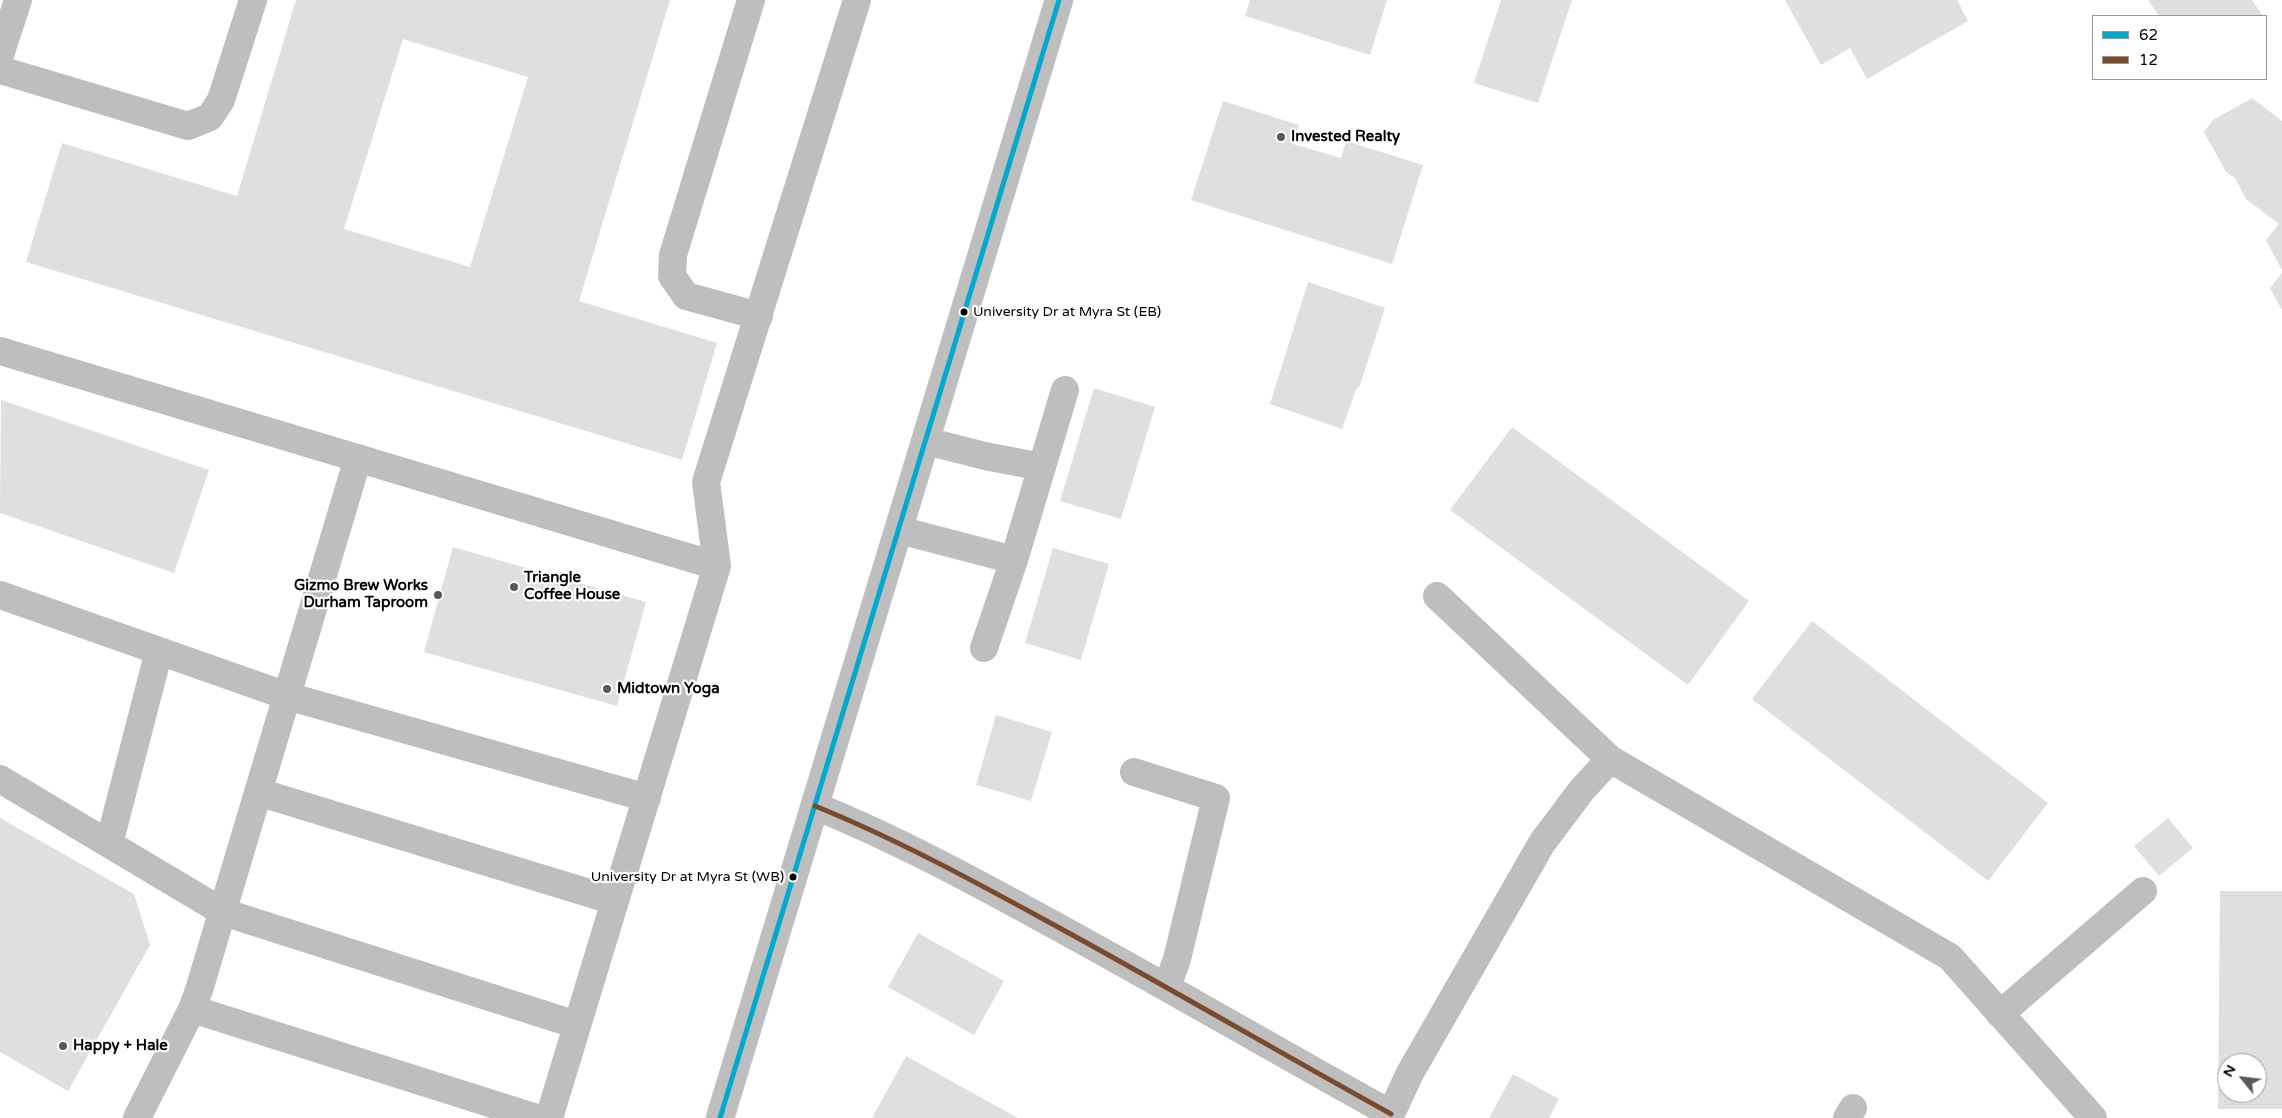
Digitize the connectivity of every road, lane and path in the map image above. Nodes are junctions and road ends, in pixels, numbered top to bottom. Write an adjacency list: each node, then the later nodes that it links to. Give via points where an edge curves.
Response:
1 (18, 0): 6 (main road)
2 (253, 0): 7 (main road, via 221,100 210,117 188,126)
3 (751, 0): 8 (main road, via 673,255 672,276 686,296)
4 (857, 0): 8 (main road)
5 (1059, 0): 11 (main road)
6 (0, 55)
7 (0, 70)
8 (758, 316): 16 (main road, via 706,482)
9 (0, 352): 12 (main road)
10 (1065, 390): 13 (main road)
11 (926, 442): 13 (main road); 14 (main road)
12 (358, 458): 16 (main road); 21 (main road)
13 (1042, 467): 15 (main road)
14 (899, 530): 15 (main road); 27 (main road)
15 (1014, 560): 19 (main road)
16 (717, 566): 26 (main road)
17 (0, 595): 20 (main road)
18 (1436, 596): 22 (main road)
19 (984, 648)
20 (159, 651): 21 (main road); 28 (main road)
21 (287, 696): 25 (main road); 26 (main road)
22 (1610, 758): 34 (main road, via 1950,957); 36 (main road, via 1542,843 1410,1074)
23 (1134, 772): 32 (main road, via 1216,798)
24 (0, 779): 28 (main road)
25 (258, 792): 30 (main road); 31 (main road)
26 (647, 798): 30 (main road)
27 (815, 806): 32 (main road, via 873,830); 40 (main road)
28 (109, 844): 31 (main road)
29 (2143, 891): 34 (main road)
30 (615, 901): 35 (main road)
31 (223, 912): 33 (main road); 35 (main road)
32 (1168, 987): 36 (main road)
33 (192, 1009): 37 (main road); 38 (main road)
34 (2000, 1014): 41 (main road)
35 (577, 1025): 39 (main road)
36 (1390, 1116)
37 (137, 1118)
38 (537, 1118)
39 (548, 1118)
40 (720, 1118)
41 (2093, 1118)

